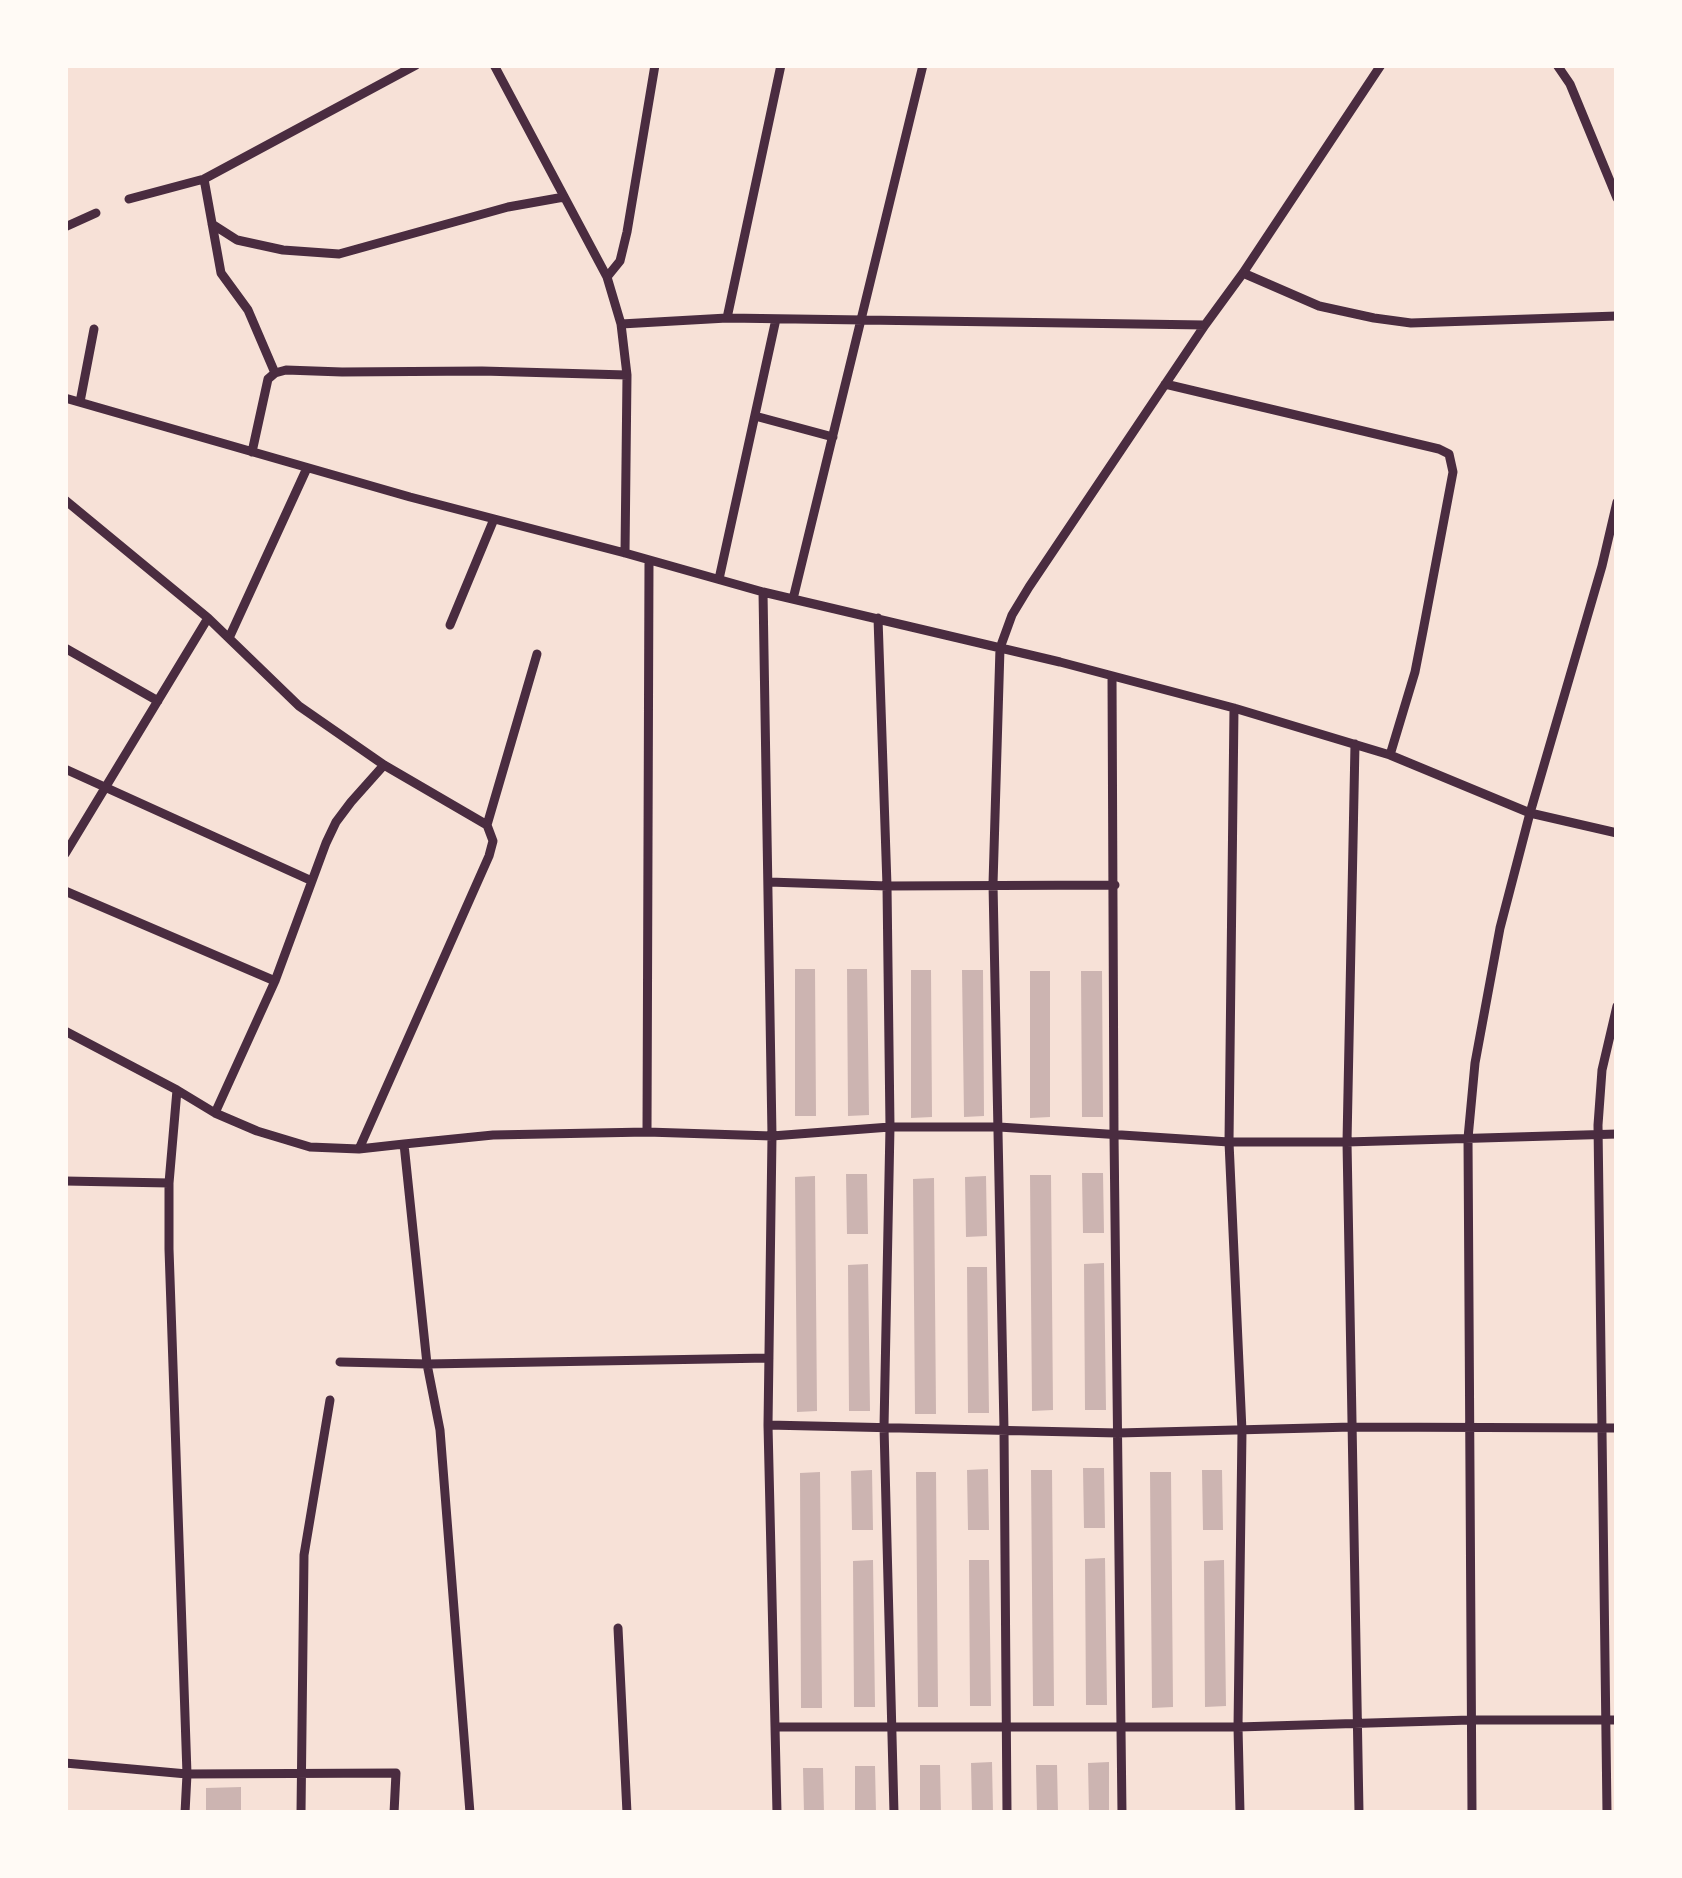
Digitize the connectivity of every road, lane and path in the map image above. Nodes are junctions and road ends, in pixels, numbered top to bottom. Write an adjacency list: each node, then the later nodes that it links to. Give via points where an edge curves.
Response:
1 (416, 65): 8 (street)
2 (494, 65): 9 (street)
3 (654, 65): 16 (street, via 627,232 620,261)
4 (781, 65): 18 (street)
5 (924, 65): 20 (street)
6 (1381, 65): 15 (street)
7 (1558, 65): 10 (street)
8 (204, 179): 11 (street); 13 (street)
9 (564, 196): 13 (street, via 339,254 238,240); 16 (street)
10 (1617, 198)
11 (129, 199)
12 (96, 213): 14 (street)
13 (212, 224): 24 (street, via 220,273 248,310)
14 (65, 227)
15 (1244, 274): 17 (street, via 1319,306 1411,323); 22 (street)
16 (607, 277): 21 (street)
17 (1617, 316)
18 (727, 318): 19 (street); 21 (street)
19 (776, 319): 20 (street); 29 (street)
20 (861, 321): 22 (street); 30 (street)
21 (621, 324): 25 (street)
22 (1205, 325): 26 (street)
23 (94, 329): 28 (street)
24 (275, 373): 25 (street); 31 (street)
25 (627, 374): 37 (street)
26 (1165, 384): 47 (street, via 1028,587); 53 (street, via 1448,454 1453,472 1424,632)
27 (65, 398): 28 (street)
28 (80, 402): 31 (street)
29 (755, 416): 30 (street); 39 (street)
30 (833, 438): 41 (street)
31 (252, 452): 32 (street)
32 (307, 468): 35 (street); 45 (street)
33 (65, 500): 42 (street)
34 (1617, 502): 36 (street)
35 (494, 518): 37 (street); 44 (street)
36 (1614, 528): 57 (street)
37 (625, 552): 38 (street)
38 (649, 560): 39 (street); 74 (street)
39 (719, 580): 40 (street)
40 (764, 592): 41 (street); 62 (street)
41 (793, 599): 43 (street)
42 (208, 618): 45 (street); 50 (street)
43 (878, 618): 47 (street); 65 (street)
44 (450, 625)
45 (229, 638): 54 (street, via 299,706)
46 (65, 648): 50 (street)
47 (1000, 648): 49 (street); 63 (street)
48 (537, 654): 58 (street)
49 (1112, 676): 51 (street); 64 (street)
50 (158, 700): 56 (street)
51 (1234, 708): 52 (street); 80 (street)
52 (1355, 744): 53 (street); 81 (street)
53 (1390, 755): 57 (street)
54 (384, 766): 58 (street); 61 (street, via 336,822)
55 (65, 769): 56 (street)
56 (106, 787): 60 (street); 61 (street)
57 (1530, 813): 59 (street); 79 (street, via 1496,948)
58 (487, 825): 83 (street, via 489,856)
59 (1617, 833)
60 (65, 854)
61 (312, 882): 67 (street)
62 (768, 882): 65 (street); 78 (street)
63 (993, 884): 64 (street); 65 (street); 73 (street)
64 (1114, 885): 75 (street)
65 (888, 886): 72 (street)
66 (65, 891): 67 (street)
67 (275, 981): 71 (street)
68 (1617, 1006): 76 (street, via 1602,1070)
69 (65, 1031): 70 (street)
70 (178, 1090): 71 (street); 85 (street)
71 (215, 1113): 83 (street, via 310,1147)
72 (890, 1127): 73 (street); 78 (street); 91 (street)
73 (999, 1127): 75 (street); 96 (street)
74 (647, 1132): 78 (street); 82 (street)
75 (1114, 1134): 80 (street); 98 (street)
76 (1598, 1134): 77 (street); 79 (street); 95 (street)
77 (1617, 1134)
78 (772, 1136): 86 (street)
79 (1468, 1138): 81 (street); 93 (street)
80 (1229, 1142): 81 (street); 97 (street)
81 (1347, 1142): 92 (street)
82 (404, 1144): 83 (street); 88 (street)
83 (360, 1148)
84 (65, 1181): 85 (street)
85 (169, 1183): 109 (street)
86 (769, 1358): 88 (street); 90 (street)
87 (340, 1362): 88 (street)
88 (427, 1364): 114 (street, via 440,1430)
89 (330, 1400): 110 (street, via 304,1555)
90 (768, 1426): 91 (street); 106 (street)
91 (884, 1427): 96 (street); 103 (street)
92 (1352, 1427): 93 (street); 97 (street); 102 (street)
93 (1468, 1428): 95 (street); 100 (street)
94 (1617, 1428): 95 (street)
95 (1602, 1429): 101 (street)
96 (1004, 1430): 98 (street); 107 (street)
97 (1242, 1430): 98 (street); 105 (street)
98 (1118, 1433): 104 (street)
99 (618, 1628): 115 (street)
100 (1470, 1720): 101 (street); 102 (street); 122 (street)
101 (1612, 1720): 123 (street)
102 (1357, 1722): 105 (street); 121 (street)
103 (892, 1726): 106 (street); 107 (street); 117 (street)
104 (1122, 1726): 105 (street); 107 (street); 119 (street)
105 (1238, 1726): 120 (street)
106 (775, 1727): 116 (street)
107 (1004, 1727): 118 (street)
108 (65, 1763): 109 (street)
109 (186, 1774): 110 (street); 111 (street)
110 (302, 1774): 112 (street); 113 (street, via 396,1773)
111 (185, 1813)
112 (301, 1813)
113 (394, 1813)
114 (470, 1813)
115 (627, 1813)
116 (777, 1813)
117 (894, 1813)
118 (1007, 1813)
119 (1122, 1813)
120 (1240, 1813)
121 (1359, 1813)
122 (1472, 1813)
123 (1607, 1813)

